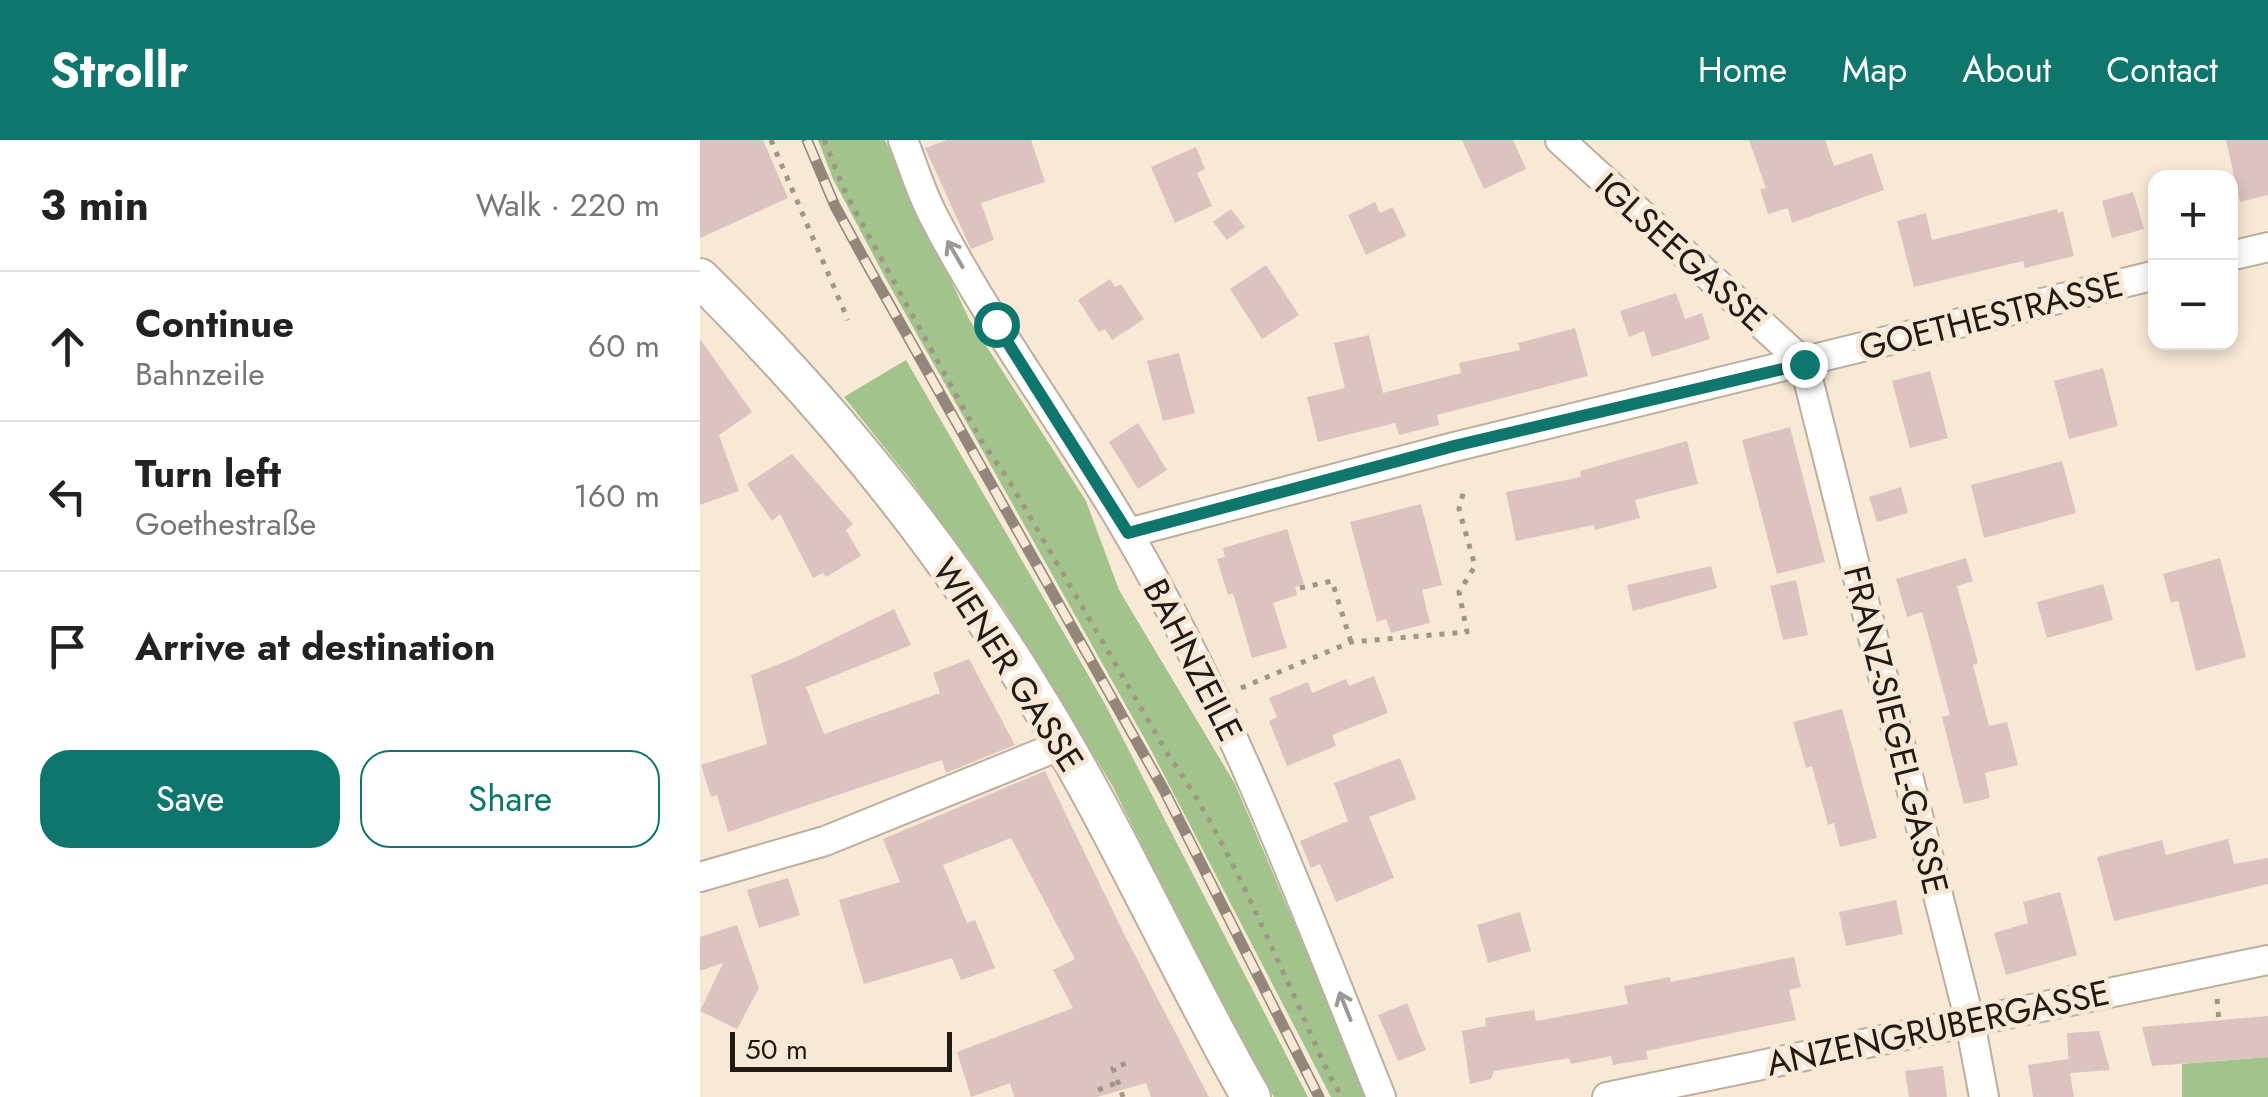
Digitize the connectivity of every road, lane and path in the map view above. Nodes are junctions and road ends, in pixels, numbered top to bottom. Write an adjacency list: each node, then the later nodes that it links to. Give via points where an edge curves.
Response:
1 (771, 140): 9 (path)
2 (824, 140): 25 (path, via 847,196 982,442 1190,786)
3 (903, 140): 12 (street, BAHNZEILE, one-way to 3, via 932,215)
4 (1560, 140): 10 (street, IGLSEEGASSE)
5 (2268, 246): 6 (street)
6 (2238, 254)
7 (2148, 277): 10 (street, GOETHESTRASSE)
8 (700, 278): 16 (main road, WIENER GASSE, via 889,488)
9 (848, 320)
10 (1804, 364): 12 (street, GOETHESTRASSE, via 1454,446); 19 (street, FRANZ-SIEGEL-GASSE)
11 (1465, 486): 14 (path, via 1460,509 1475,566 1459,592 1467,632)
12 (1128, 533): 15 (street, BAHNZEILE)
13 (1300, 588): 14 (path, via 1332,581)
14 (1350, 642): 15 (path)
15 (1216, 700): 26 (street, BAHNZEILE, one-way to 15)
16 (1064, 744): 17 (street, via 825,842); 24 (main road, WIENER GASSE)
17 (700, 877)
18 (2268, 960): 19 (street, ANZENGRUBERGASSE)
19 (1970, 1022): 27 (street, ANZENGRUBERGASSE); 28 (street, FRANZ-SIEGEL-GASSE)
20 (1132, 1061): 21 (path, via 1114,1068)
21 (1118, 1082): 22 (path); 23 (path)
22 (1098, 1090)
23 (1124, 1097)
24 (1251, 1097)
25 (1342, 1097)
26 (1381, 1097)
27 (1607, 1097)
28 (1984, 1097)

